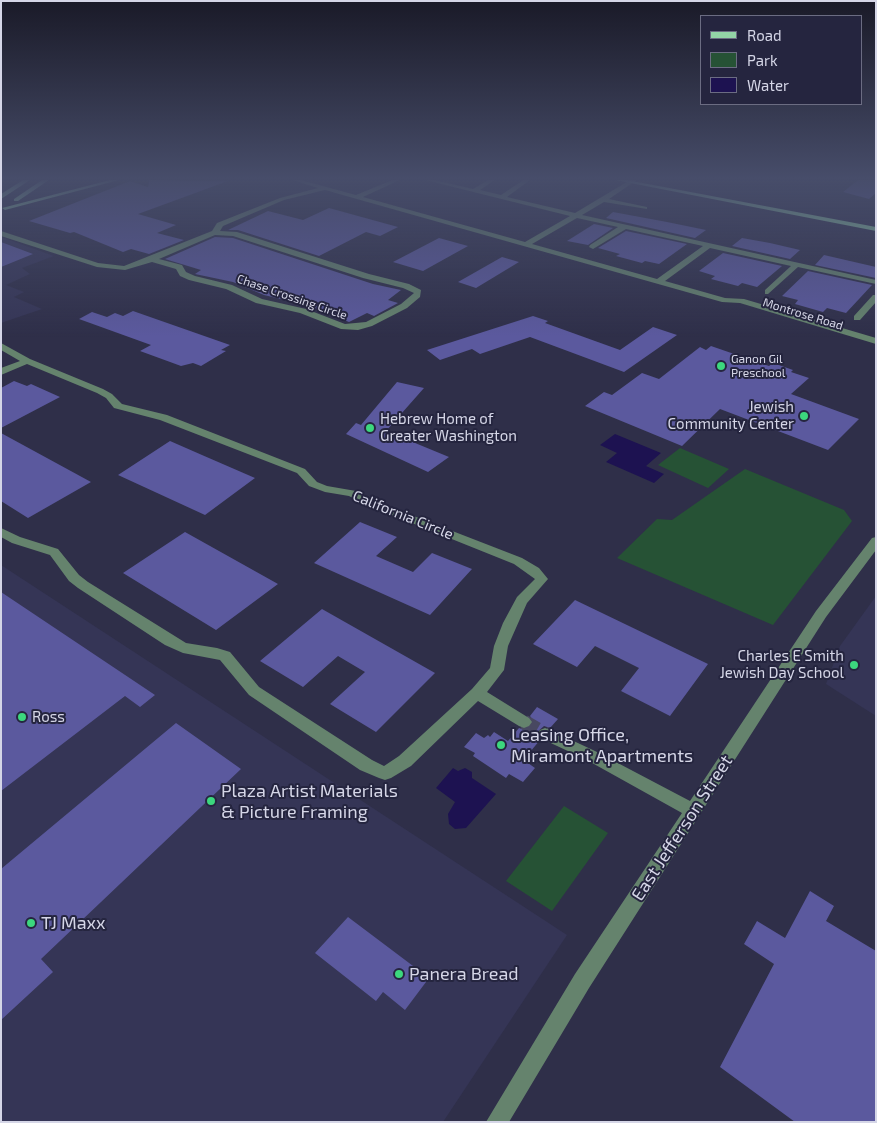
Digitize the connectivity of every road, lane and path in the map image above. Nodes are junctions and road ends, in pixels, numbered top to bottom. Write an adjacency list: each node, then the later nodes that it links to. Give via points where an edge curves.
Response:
1 (2, 232): 10 (street, via 106,267 126,268)
2 (485, 232): 7 (street, Montrose Road)
3 (546, 232): 7 (street)
4 (615, 232): 9 (street)
5 (655, 232): 8 (street)
6 (215, 233): 10 (street); 10 (street, Chase Crossing Circle, via 234,234 418,292 416,298 382,318 350,328 259,300 229,287 192,278 179,268)
7 (526, 244): 12 (street, Montrose Road)
8 (710, 244): 11 (street); 12 (street)
9 (593, 247)
10 (152, 259)
11 (797, 264): 13 (street); 14 (street)
12 (659, 281): 16 (street, Montrose Road)
13 (876, 282)
14 (768, 292)
15 (876, 297): 17 (street)
16 (724, 300): 18 (street, Montrose Road, via 748,303); 20 (street, Montrose Road)
17 (857, 318)
18 (876, 341)
19 (1, 346): 21 (street)
20 (876, 350)
21 (27, 361): 22 (street); 25 (street, California Circle, via 100,391 118,406 163,418 301,471 313,484 324,489 352,493 536,570 542,579 522,600 501,646 497,670)
22 (1, 372)
23 (1, 532): 25 (street, California Circle, via 54,552 83,585 170,641 183,648 225,656 254,691 366,765 385,772 404,760)
24 (876, 541): 28 (street, East Jefferson Street, via 821,614)
25 (477, 693): 26 (street)
26 (524, 722)
27 (545, 734): 28 (street)
28 (694, 811): 29 (street, East Jefferson Street, via 582,981)
29 (497, 1122)

